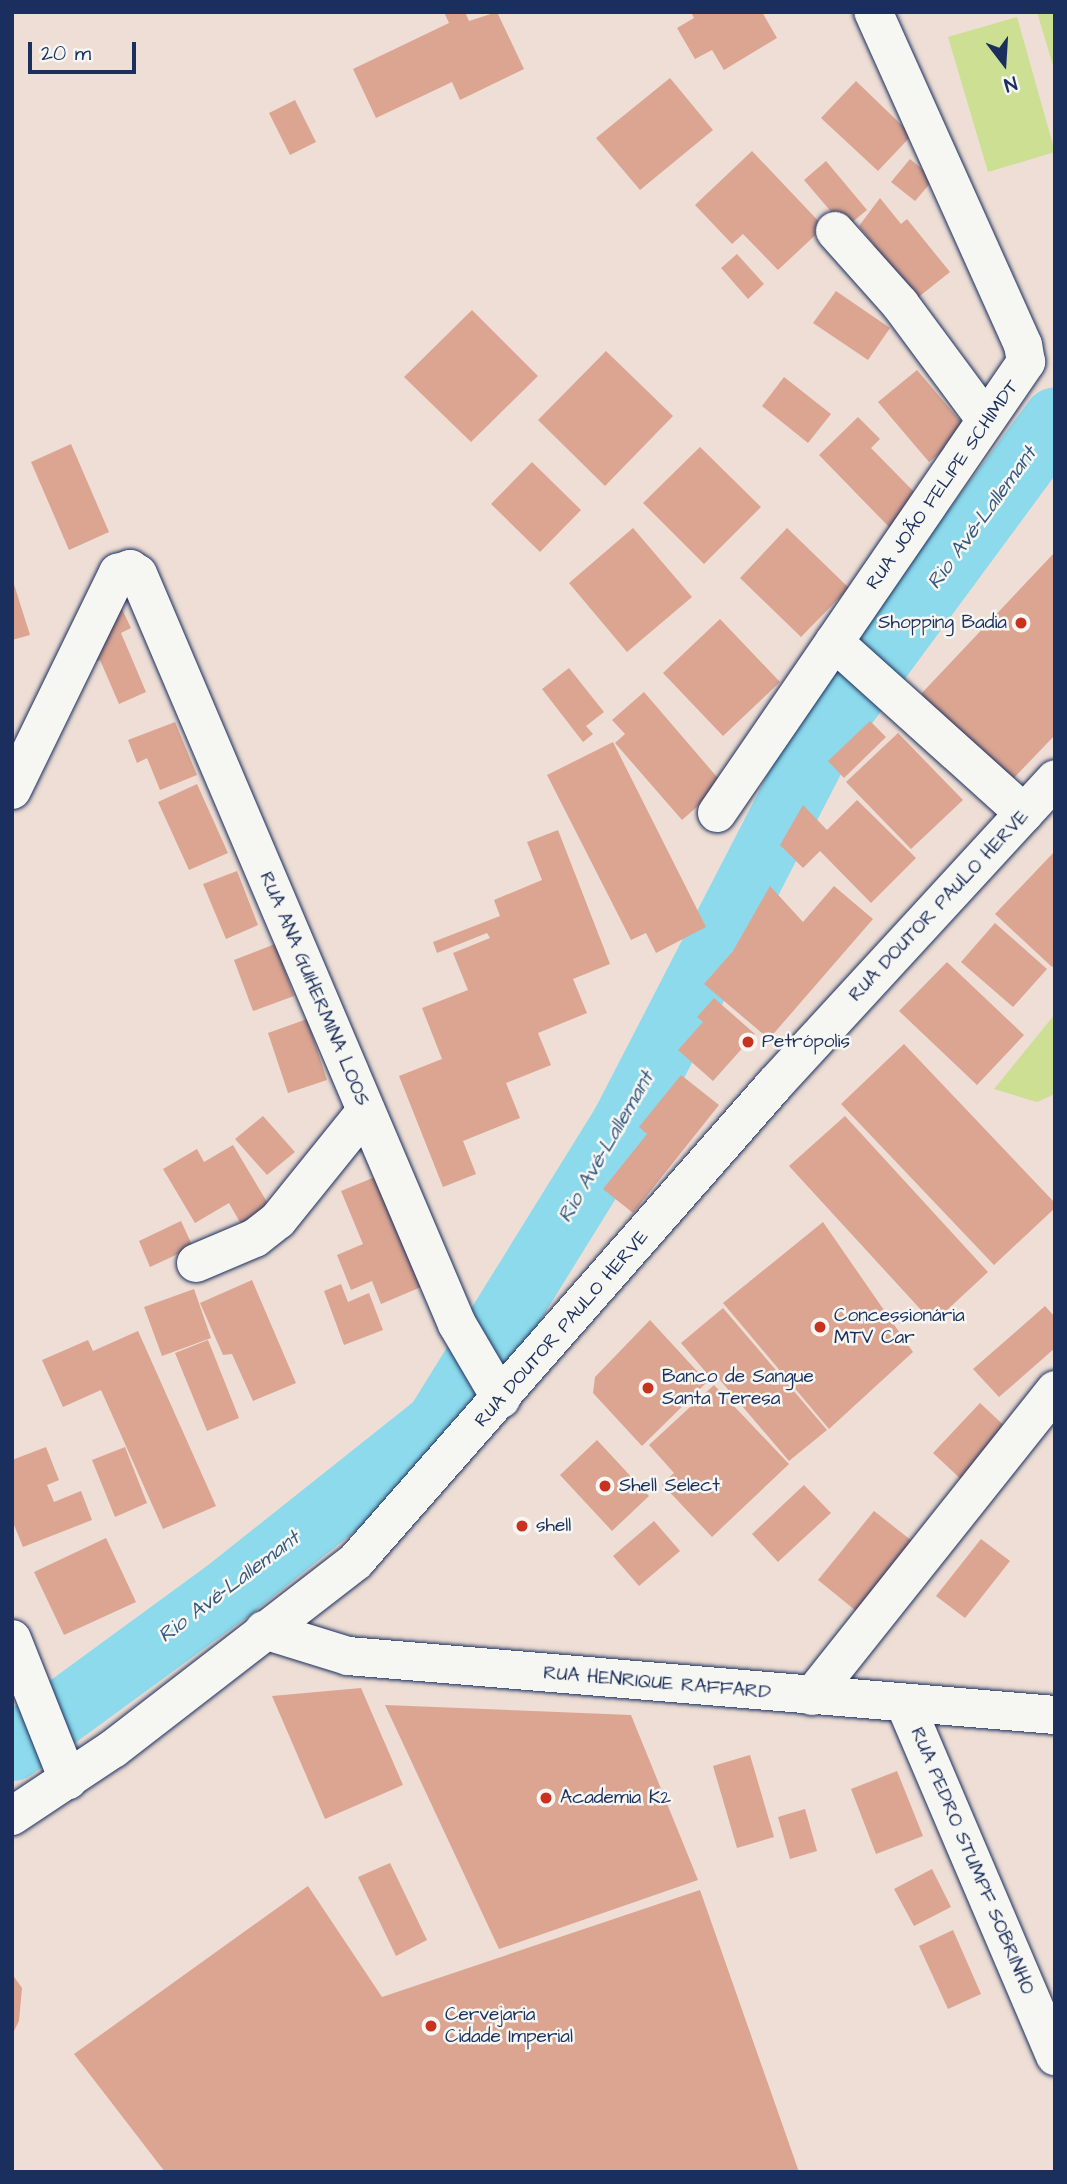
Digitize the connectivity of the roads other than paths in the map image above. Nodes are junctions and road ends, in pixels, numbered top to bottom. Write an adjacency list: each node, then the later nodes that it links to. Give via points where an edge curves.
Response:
1 (873, 12): 3 (street, RUA JOÃO FELIPE SCHIMDT, via 1023,345 1026,362)
2 (835, 232): 3 (street, via 900,304)
3 (985, 419): 4 (street, RUA JOÃO FELIPE SCHIMDT)
4 (842, 650): 7 (street, RUA JOÃO FELIPE SCHIMDT); 8 (street)
5 (17, 762): 9 (street, RUA ANA GUIHERMINA LOOS, via 118,573 130,569 138,574)
6 (1055, 779): 8 (street, RUA DOUTOR PAULO HERVE)
7 (717, 813)
8 (1024, 813): 11 (street, RUA DOUTOR PAULO HERVE)
9 (366, 1111): 10 (street, via 278,1220 255,1238); 11 (street, RUA ANA GUIHERMINA LOOS, via 457,1324)
10 (196, 1263)
11 (494, 1386): 13 (street, RUA DOUTOR PAULO HERVE, via 356,1561)
12 (1055, 1391): 15 (street)
13 (264, 1630): 15 (street, RUA HENRIQUE RAFFARD, via 348,1656); 18 (street, RUA DOUTOR PAULO HERVE)
14 (12, 1639): 18 (street)
15 (812, 1696): 16 (street, RUA HENRIQUE RAFFARD)
16 (905, 1704): 17 (street, RUA HENRIQUE RAFFARD); 20 (street, RUA PEDRO STUMPF SOBRINHO)
17 (1055, 1715)
18 (60, 1766): 19 (street, RUA DOUTOR PAULO HERVE)
19 (12, 1816)
20 (1055, 2056)

